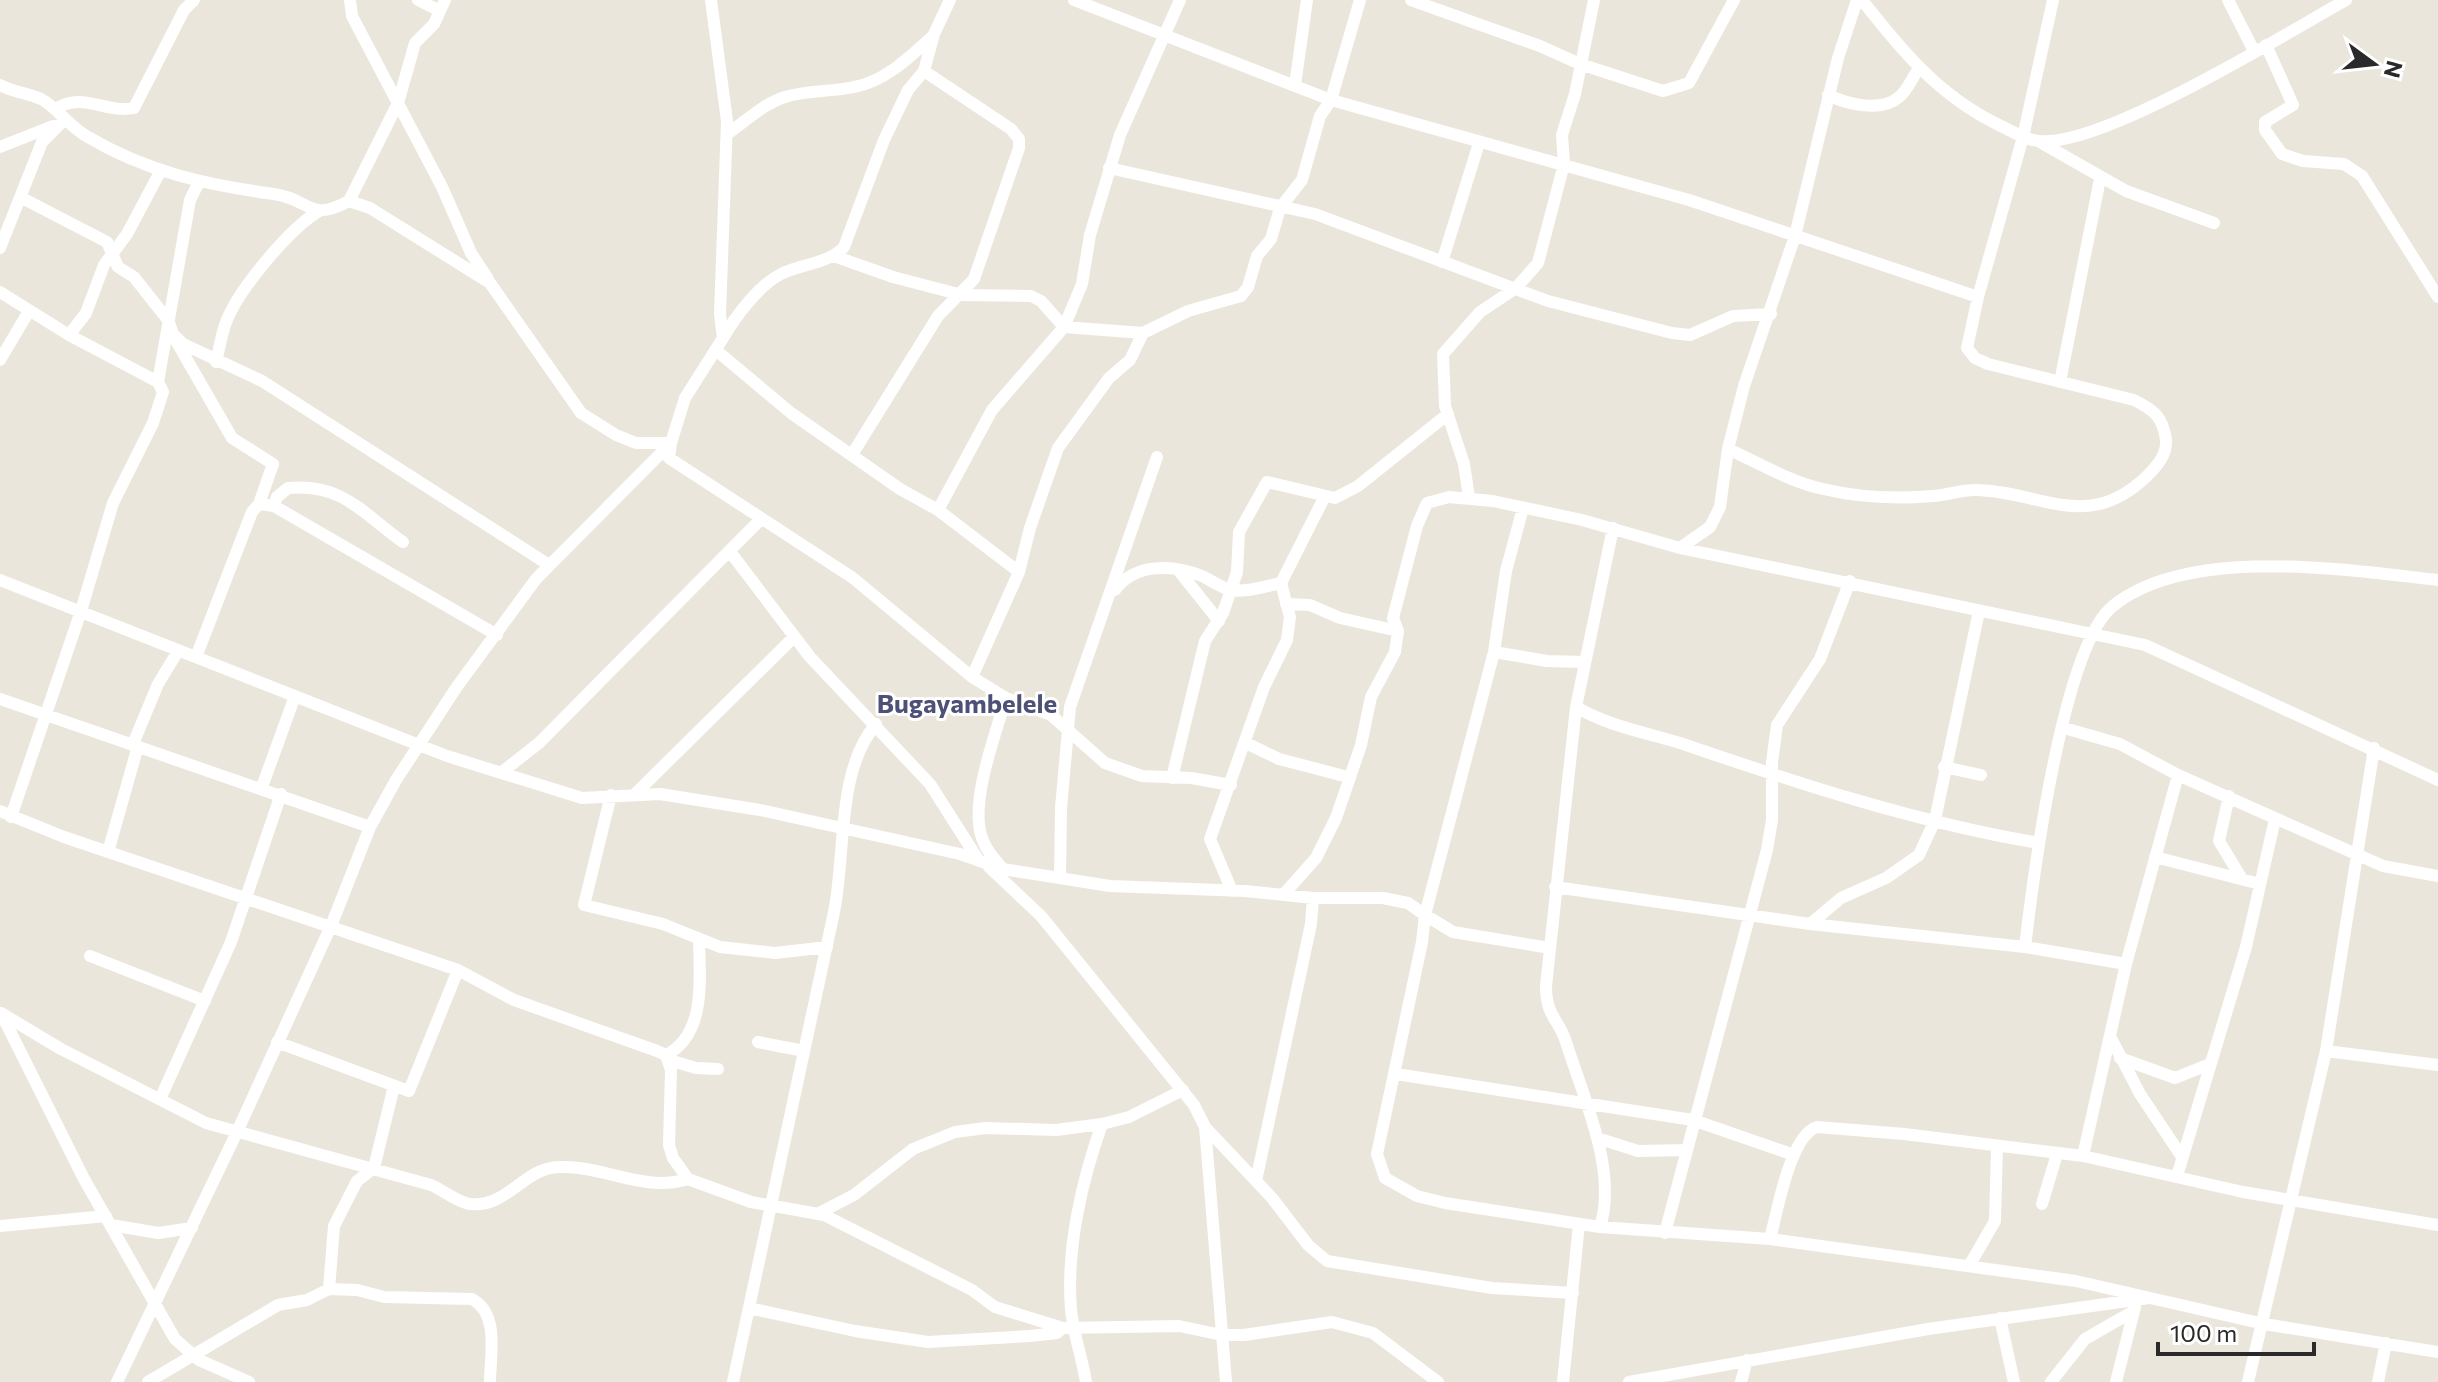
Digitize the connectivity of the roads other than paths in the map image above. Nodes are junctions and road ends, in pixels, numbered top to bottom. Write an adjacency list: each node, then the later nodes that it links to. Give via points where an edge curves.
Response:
1 (194, 0): 30 (street, via 134,108 76,100)
2 (350, 0): 29 (street, via 352,16)
3 (418, 0): 17 (street)
4 (711, 0): 32 (street)
5 (950, 0): 18 (street)
6 (1074, 0): 19 (street)
7 (1180, 0): 19 (street)
8 (1307, 0): 26 (street)
9 (1360, 0): 28 (street)
10 (1411, 0): 22 (street)
11 (1594, 0): 22 (street)
12 (1734, 0): 22 (street, via 1686,86 1663,91)
13 (1859, 0): 23 (street); 27 (street)
14 (2053, 0): 33 (street)
15 (2228, 0): 21 (street)
16 (2346, 0): 20 (street)
17 (442, 5): 29 (street, via 434,24 415,43)
18 (934, 34): 24 (street); 32 (street, via 908,60 877,78 857,87 786,97)
19 (1162, 34): 26 (street); 38 (street)
20 (2266, 45): 21 (street); 57 (street, via 2293,105 2265,122 2273,144 2294,159 2344,164 2362,176)
21 (2254, 51): 34 (street, via 2126,118 2080,135)
22 (1580, 64): 37 (street, via 1562,135)
23 (1918, 70): 27 (street, via 1890,102 1849,103); 33 (street, via 1960,104)
24 (924, 71): 50 (street, via 908,90 846,242); 55 (street, via 997,118 1019,139 974,279)
25 (0, 85): 30 (street)
26 (1295, 85): 28 (street)
27 (1828, 95): 47 (street)
28 (1331, 100): 35 (street); 44 (street, via 1320,116 1302,180)
29 (398, 103): 43 (street); 52 (street)
30 (56, 109): 31 (street)
31 (63, 121): 36 (street); 39 (street); 42 (street, via 42,142)
32 (727, 134): 65 (street)
33 (2023, 137): 34 (street); 56 (street)
34 (2040, 142): 40 (street)
35 (1479, 143): 37 (street); 51 (street)
36 (3, 145)
37 (1564, 164): 47 (street); 53 (street, via 1538,263)
38 (1109, 168): 44 (street); 61 (street, via 1082,284)
39 (160, 172): 41 (street); 49 (street)
40 (2100, 179): 46 (street); 70 (street)
41 (199, 182): 45 (street, via 278,195); 60 (street, via 190,200)
42 (22, 198): 48 (street); 49 (street, via 97,235)
43 (349, 201): 45 (street); 52 (street, via 370,208)
44 (1280, 208): 51 (street, via 1315,214); 62 (street, via 1271,239 1257,256 1241,296 1188,311)
45 (319, 211): 68 (street, via 282,240 234,306)
46 (2214, 223)
47 (1795, 236): 56 (street); 59 (street)
48 (0, 248)
49 (113, 255): 60 (street); 63 (street, via 86,313)
50 (834, 256): 55 (street); 65 (street, via 777,276)
51 (1442, 262): 53 (street)
52 (490, 283): 72 (street, via 577,410 636,443)
53 (1516, 288): 59 (street, via 1685,335 1733,316); 71 (street, via 1480,312 1443,354)
54 (0, 292): 58 (street)
55 (962, 295): 61 (street, via 1031,296); 74 (street, via 941,312)
56 (1978, 297): 70 (street, via 1967,348 1975,358)
57 (2438, 297)
58 (29, 311): 63 (street); 67 (street)
59 (1771, 314): 73 (street)
60 (169, 321): 64 (street); 69 (street)
61 (1064, 327): 62 (street); 81 (street, via 992,410)
62 (1143, 333): 89 (street, via 1130,360 1109,378 1058,448)
63 (69, 335): 69 (street)
64 (174, 336): 68 (street); 78 (street, via 232,438 273,464)
65 (723, 338): 66 (street)
66 (717, 351): 72 (street, via 685,398); 74 (street, via 791,413)
67 (0, 360)
68 (216, 362): 87 (street, via 262,381)
69 (158, 382): 97 (street, via 162,402 113,503)
70 (2060, 382): 73 (street, via 2134,400 2162,422 2166,447 2160,462 2120,497 2080,508 1983,491 1914,497 1827,490)
71 (1448, 414): 76 (street, via 1358,486 1335,498); 77 (street)
72 (671, 443): 82 (street, via 669,458); 87 (street)
73 (1728, 449): 85 (street, via 1724,493 1714,520)
74 (853, 453): 81 (street)
75 (1157, 457): 95 (street)
76 (1325, 496): 93 (street); 94 (street, via 1267,482 1239,532 1240,561)
77 (1469, 497): 80 (street); 100 (street, via 1437,498 1424,508 1396,601 1393,618)
78 (259, 504): 79 (street); 106 (street)
79 (274, 506): 84 (street, via 288,488 334,495 357,504); 102 (street)
80 (1523, 508): 83 (street); 105 (street, via 1506,571)
81 (938, 510): 89 (street)
82 (760, 520): 86 (street); 108 (street, via 797,538 853,578)
83 (1613, 528): 85 (street); 107 (street)
84 (403, 542)
85 (1680, 548): 92 (street)
86 (731, 553): 103 (street); 122 (street, via 539,743)
87 (549, 565): 102 (street)
88 (1179, 571): 94 (street, via 1197,573); 95 (street, via 1142,570 1121,582); 99 (street)
89 (1019, 572): 108 (street)
90 (0, 580): 97 (street)
91 (2438, 580): 101 (street, via 2337,567 2204,569 2141,589 2114,605)
92 (1850, 581): 98 (street); 123 (street, via 1820,659 1777,725)
93 (1281, 583): 94 (street); 96 (street)
94 (1232, 590): 99 (street)
95 (1110, 597): 115 (street, via 1077,682)
96 (1286, 604): 100 (street, via 1310,605); 117 (street, via 1287,640)
97 (81, 611): 104 (street); 113 (street)
98 (1979, 611): 101 (street); 121 (street)
99 (1219, 621): 127 (street, via 1198,664)
100 (1398, 631): 126 (street, via 1395,652 1371,697)
101 (2092, 631): 116 (street); 120 (street, via 2190,663)
102 (497, 635): 118 (street)
103 (794, 637): 114 (street); 132 (street)
104 (178, 651): 106 (street); 119 (street)
105 (1494, 652): 107 (street); 155 (street)
106 (196, 657): 109 (street)
107 (1584, 662): 112 (street)
108 (972, 677): 110 (street)
109 (295, 696): 118 (street); 130 (street)
110 (1006, 698): 115 (street, via 1051,715); 145 (street, via 986,769 980,829)
111 (0, 699): 113 (street)
112 (1576, 707): 123 (street, via 1606,722); 150 (street)
113 (45, 716): 119 (street); 135 (street)
114 (876, 724): 139 (street, via 858,753); 144 (street, via 930,784)
115 (1066, 727): 127 (street, via 1105,763 1142,776); 147 (street)
116 (2064, 728): 125 (street, via 2120,744); 140 (street)
117 (1246, 743): 126 (street, via 1279,759); 129 (street)
118 (418, 744): 122 (street); 138 (street)
119 (136, 745): 130 (street); 141 (street)
120 (2374, 748): 128 (street); 142 (street)
121 (1944, 767): 124 (street); 137 (street)
122 (502, 772): 133 (street, via 582,798)
123 (1772, 773): 137 (street); 156 (street, via 1772,820)
124 (1981, 775)
125 (2178, 775): 134 (street); 143 (street)
126 (1348, 777): 152 (street, via 1325,843)
127 (1172, 778): 129 (street)
128 (2438, 780)
129 (1231, 785): 151 (street, via 1210,839)
130 (262, 787): 131 (street)
131 (281, 794): 138 (street); 154 (street)
132 (635, 794): 133 (street); 139 (street, via 760,810)
133 (611, 795): 159 (street, via 584,905 663,924)
134 (2229, 796): 136 (street); 148 (street, via 2219,841)
135 (6, 814): 141 (street)
136 (2275, 819): 142 (street); 149 (street)
137 (1935, 820): 140 (street); 157 (street, via 1919,855 1886,878 1841,898)
138 (370, 827): 158 (street)
139 (842, 828): 144 (street); 160 (street, via 840,876)
140 (2039, 843): 161 (street)
141 (108, 852): 154 (street)
142 (2357, 854): 146 (street, via 2398,870); 172 (street)
143 (2155, 857): 148 (street); 164 (street)
144 (984, 864): 145 (street); 180 (street, via 1041,916)
145 (1003, 869): 147 (street)
146 (2438, 876)
147 (1060, 878): 151 (street, via 1110,886)
148 (2242, 879): 149 (street)
149 (2260, 884): 175 (street)
150 (1555, 887): 156 (street); 162 (street)
151 (1232, 891): 152 (street)
152 (1283, 895): 153 (street)
153 (1313, 898): 155 (street, via 1383,898 1408,903); 197 (street)
154 (248, 899): 158 (street); 166 (street)
155 (1425, 915): 162 (street, via 1453,932); 178 (street)
156 (1752, 916): 157 (street); 183 (street)
157 (1810, 924): 161 (street)
158 (331, 926): 165 (street); 169 (street)
159 (699, 941): 160 (street, via 775,953); 173 (street, via 697,1014)
160 (827, 947): 171 (street)
161 (2025, 947): 164 (street)
162 (1550, 948): 182 (street, via 1547,1006 1565,1039)
163 (90, 956): 166 (street)
164 (2126, 964): 168 (street)
165 (458, 970): 173 (street, via 514,1000); 179 (street, via 409,1091)
166 (205, 1001): 181 (street)
167 (1, 1012): 181 (street, via 61,1049); 202 (street)
168 (2111, 1039): 174 (street); 192 (street)
169 (277, 1042): 179 (street); 186 (street)
170 (758, 1042): 171 (street)
171 (804, 1051): 200 (street)
172 (2326, 1051): 176 (street); 198 (street)
173 (668, 1058): 177 (street); 196 (street, via 669,1145)
174 (2120, 1058): 175 (street, via 2175,1078); 193 (street)
175 (2210, 1064): 193 (street)
176 (2438, 1065)
177 (718, 1069)
178 (1396, 1074): 182 (street); 203 (street, via 1377,1154 1393,1185 1445,1203)
179 (394, 1086): 194 (street)
180 (1183, 1090): 184 (street); 185 (street)
181 (161, 1097): 186 (street, via 206,1123)
182 (1584, 1103): 183 (street); 187 (street)
183 (1693, 1120): 189 (street); 191 (street)
184 (1102, 1124): 201 (street, via 955,1132 913,1149 854,1195); 219 (street, via 1078,1217)
185 (1205, 1127): 197 (street); 220 (street)
186 (237, 1132): 194 (street); 207 (street)
187 (1597, 1138): 189 (street, via 1638,1151); 206 (street, via 1607,1207)
188 (1997, 1147): 190 (street); 191 (street, via 1817,1127 1804,1134); 210 (street, via 1995,1221)
189 (1686, 1150): 208 (street)
190 (2057, 1154): 192 (street); 199 (street)
191 (1794, 1155): 209 (street)
192 (2083, 1156): 195 (street)
193 (2182, 1157): 195 (street)
194 (374, 1168): 196 (street, via 471,1204 502,1199 538,1172 561,1166 648,1183); 211 (street, via 357,1181 334,1226)
195 (2177, 1176): 198 (street)
196 (688, 1179): 200 (street)
197 (1256, 1181): 212 (street, via 1327,1261 1492,1288)
198 (2294, 1199): 204 (street); 218 (street)
199 (2042, 1204)
200 (772, 1207): 201 (street); 216 (street)
201 (819, 1213): 219 (street, via 995,1307)
202 (109, 1220): 205 (street); 207 (street, via 158,1233); 214 (street)
203 (1579, 1224): 206 (street); 212 (street)
204 (2438, 1225)
205 (0, 1226)
206 (1600, 1227): 208 (street)
207 (192, 1228): 214 (street)
208 (1665, 1233): 209 (street)
209 (1770, 1239): 210 (street)
210 (1969, 1266): 213 (street)
211 (329, 1289): 223 (street, via 278,1305); 228 (street, via 479,1303 489,1320)
212 (1573, 1293): 233 (street)
213 (2152, 1297): 215 (street); 218 (street)
214 (153, 1303): 223 (street, via 175,1339); 225 (street)
215 (2136, 1306): 217 (street); 237 (street, via 2085,1339); 238 (street)
216 (749, 1308): 219 (street, via 928,1342); 229 (street)
217 (2000, 1318): 224 (street); 236 (street)
218 (2264, 1324): 221 (street); 239 (street)
219 (1069, 1329): 220 (street, via 1179,1326); 230 (street)
220 (1222, 1335): 231 (street); 232 (street, via 1332,1322 1373,1333)
221 (2386, 1343): 222 (street); 240 (street)
222 (2438, 1352)
223 (196, 1357): 226 (street); 227 (street)
224 (1747, 1360): 234 (street); 235 (street)
225 (118, 1381)
226 (148, 1382)
227 (249, 1382)
228 (490, 1382)
229 (733, 1382)
230 (1086, 1382)
231 (1226, 1382)
232 (1438, 1382)
233 (1563, 1382)
234 (1629, 1382)
235 (1741, 1382)
236 (2014, 1382)
237 (2051, 1382)
238 (2116, 1382)
239 (2248, 1382)
240 (2378, 1382)

